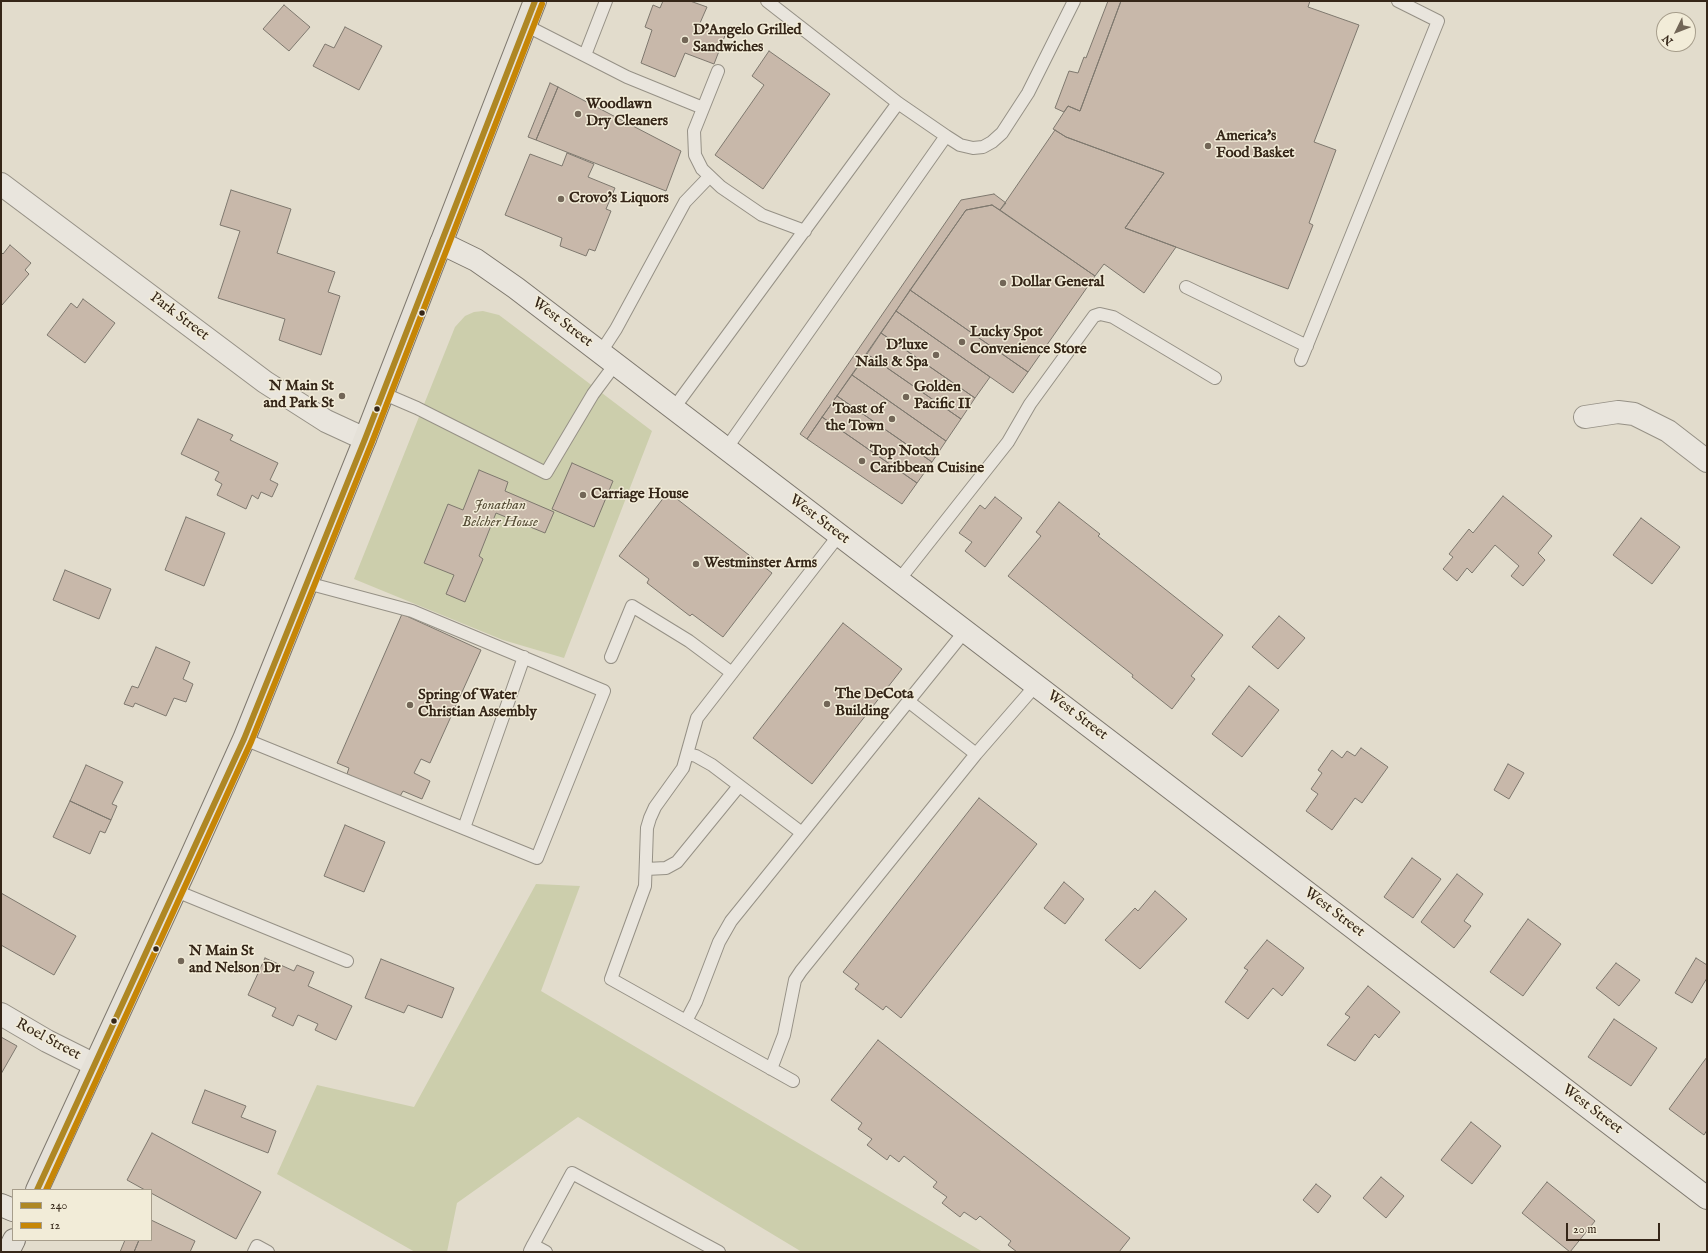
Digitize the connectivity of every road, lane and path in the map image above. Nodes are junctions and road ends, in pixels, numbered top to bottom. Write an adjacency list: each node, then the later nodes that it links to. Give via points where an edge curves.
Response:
1 (534, 1): 6 (main road)
2 (606, 1): 7 (lane)
3 (766, 1): 9 (lane)
4 (1074, 1): 11 (lane, via 1028,93 1002,133 984,147 973,148 960,145)
5 (1398, 1): 17 (lane, via 1438,21)
6 (525, 25): 7 (lane); 15 (main road)
7 (584, 55): 10 (lane, via 627,77)
8 (718, 71): 10 (lane)
9 (898, 103): 11 (lane); 14 (lane)
10 (703, 108): 12 (lane, via 694,131 694,146 698,162)
11 (946, 136): 25 (lane)
12 (709, 177): 14 (lane, via 762,215); 18 (lane, via 685,202 616,329)
13 (1, 184): 24 (main road, Park Street, via 265,382 326,421)
14 (804, 231): 22 (lane)
15 (441, 243): 18 (main road, West Street, via 457,249 495,272); 21 (main road)
16 (1186, 287): 17 (lane)
17 (1307, 346): 19 (lane)
18 (608, 358): 21 (lane, via 593,394 546,473); 22 (main road, West Street)
19 (1301, 360)
20 (1216, 378): 28 (lane, via 1112,316 1094,316 1030,404 1008,442)
21 (382, 393): 24 (main road)
22 (674, 408): 25 (main road, West Street)
23 (1585, 417): 26 (main road, via 1618,412 1634,414 1668,431)
24 (364, 439): 29 (main road)
25 (726, 449): 27 (main road, West Street)
26 (1707, 460)
27 (839, 535): 28 (main road, West Street); 33 (lane)
28 (899, 580): 30 (main road, West Street)
29 (307, 583): 31 (lane, via 412,611); 36 (main road)
30 (965, 631): 34 (main road, West Street); 35 (lane)
31 (524, 657): 40 (lane); 40 (lane, via 604,691 537,858)
32 (611, 657): 33 (lane, via 632,606 689,641)
33 (732, 673): 37 (lane, via 697,718)
34 (1036, 684): 38 (lane); 51 (main road, West Street)
35 (908, 701): 38 (lane); 41 (lane)
36 (244, 739): 40 (lane); 43 (main road)
37 (688, 754): 39 (lane, via 712,765); 42 (lane, via 681,772 655,807 650,818 647,828)
38 (976, 754): 48 (lane, via 795,980 784,1035)
39 (739, 786): 41 (lane); 42 (lane, via 677,862 666,868)
40 (464, 828)
41 (802, 833): 46 (lane, via 731,921 719,942)
42 (646, 869): 46 (lane, via 640,904 612,979)
43 (176, 891): 44 (lane); 47 (main road)
44 (346, 961)
45 (1, 1014): 47 (main road, Roel Street, via 47,1041)
46 (686, 1021): 48 (lane)
47 (95, 1064): 50 (main road)
48 (771, 1069): 49 (lane)
49 (793, 1081)
50 (37, 1189)
51 (1707, 1198)
52 (1, 1205): 53 (main road)
53 (12, 1210)
54 (14, 1241): 56 (main road)
55 (531, 1248): 57 (lane); 58 (lane, via 572,1173)
56 (8, 1252)
57 (546, 1252)
58 (719, 1252)

